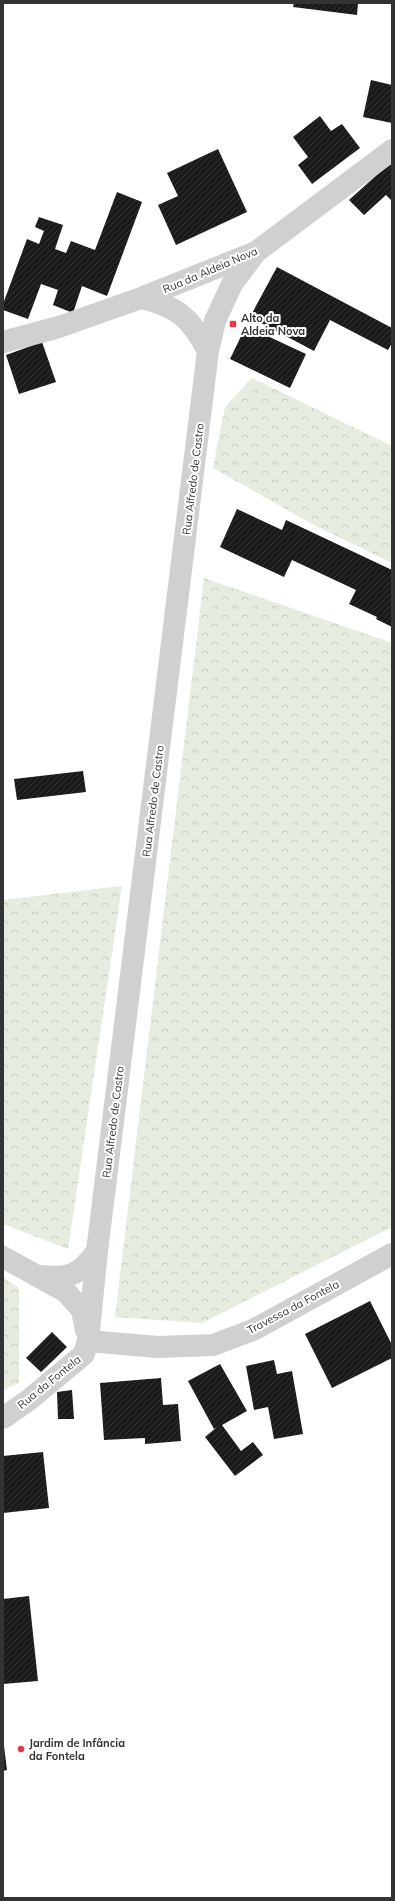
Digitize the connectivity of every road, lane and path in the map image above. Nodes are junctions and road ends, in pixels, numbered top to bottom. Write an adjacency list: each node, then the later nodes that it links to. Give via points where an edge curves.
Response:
1 (392, 150): 2 (street, Rua da Aldeia Nova)
2 (256, 252): 3 (street, Rua da Aldeia Nova); 5 (street, Rua Alfredo de Castro, via 232,284 215,321)
3 (141, 298): 4 (street, Rua da Aldeia Nova, via 59,327); 5 (street, via 162,303 178,312 198,332)
4 (3, 342)
5 (208, 351): 6 (street, Rua Alfredo de Castro)
6 (97, 1251): 9 (street, via 87,1264 71,1275 59,1278); 10 (street, Rua Alfredo de Castro)
7 (392, 1254): 10 (street, Travessa da Fontela, via 253,1330 213,1345 158,1347)
8 (3, 1257): 9 (street)
9 (36, 1275): 10 (street, via 66,1292 82,1310)
10 (88, 1341): 11 (street, Rua da Fontela, via 84,1354)
11 (3, 1418)

